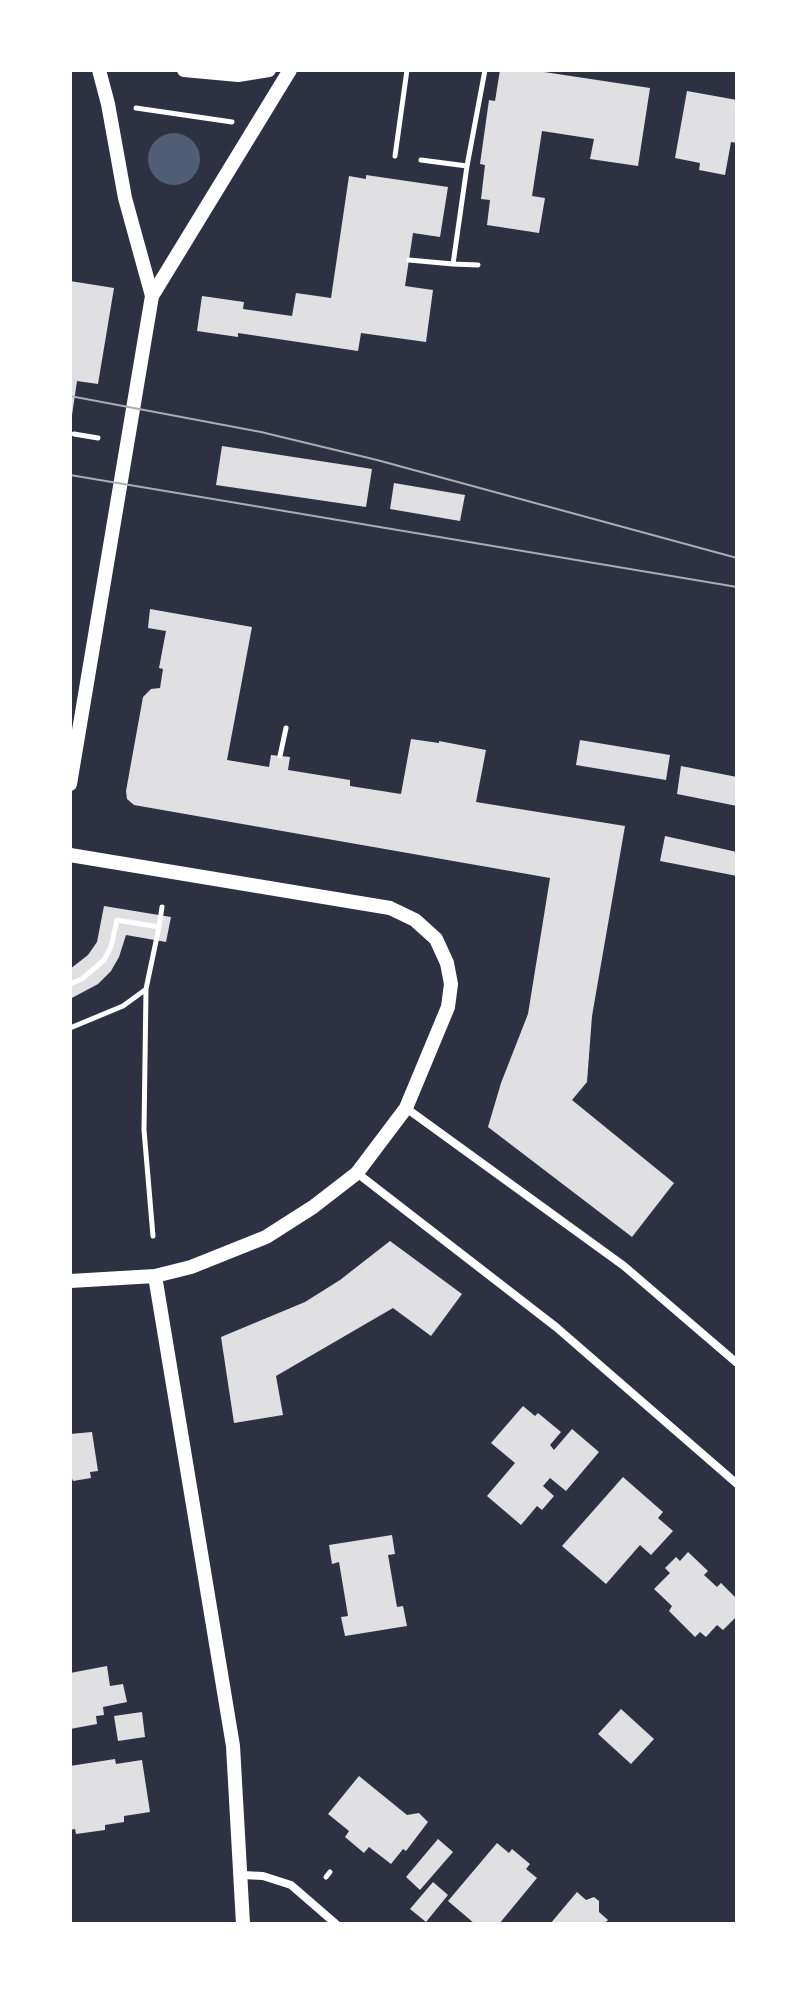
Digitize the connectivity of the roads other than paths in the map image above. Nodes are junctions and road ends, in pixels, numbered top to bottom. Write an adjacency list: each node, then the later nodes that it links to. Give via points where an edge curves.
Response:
1 (99, 70): 5 (street)
2 (184, 70): 3 (street, via 238,75)
3 (269, 70)
4 (290, 70): 5 (street)
5 (152, 296): 6 (street)
6 (70, 784)
7 (70, 855): 8 (street, via 364,903 415,920 436,939 451,984 448,1007)
8 (406, 1108): 9 (street); 12 (street, via 624,1266)
9 (357, 1173): 10 (street, via 266,1237 213,1260); 13 (street, via 556,1327)
10 (155, 1276): 11 (street); 14 (street, via 233,1746)
11 (70, 1281)
12 (737, 1363)
13 (737, 1484)
14 (242, 1875): 15 (street); 16 (street, via 291,1885)
15 (243, 1924)
16 (336, 1924)

